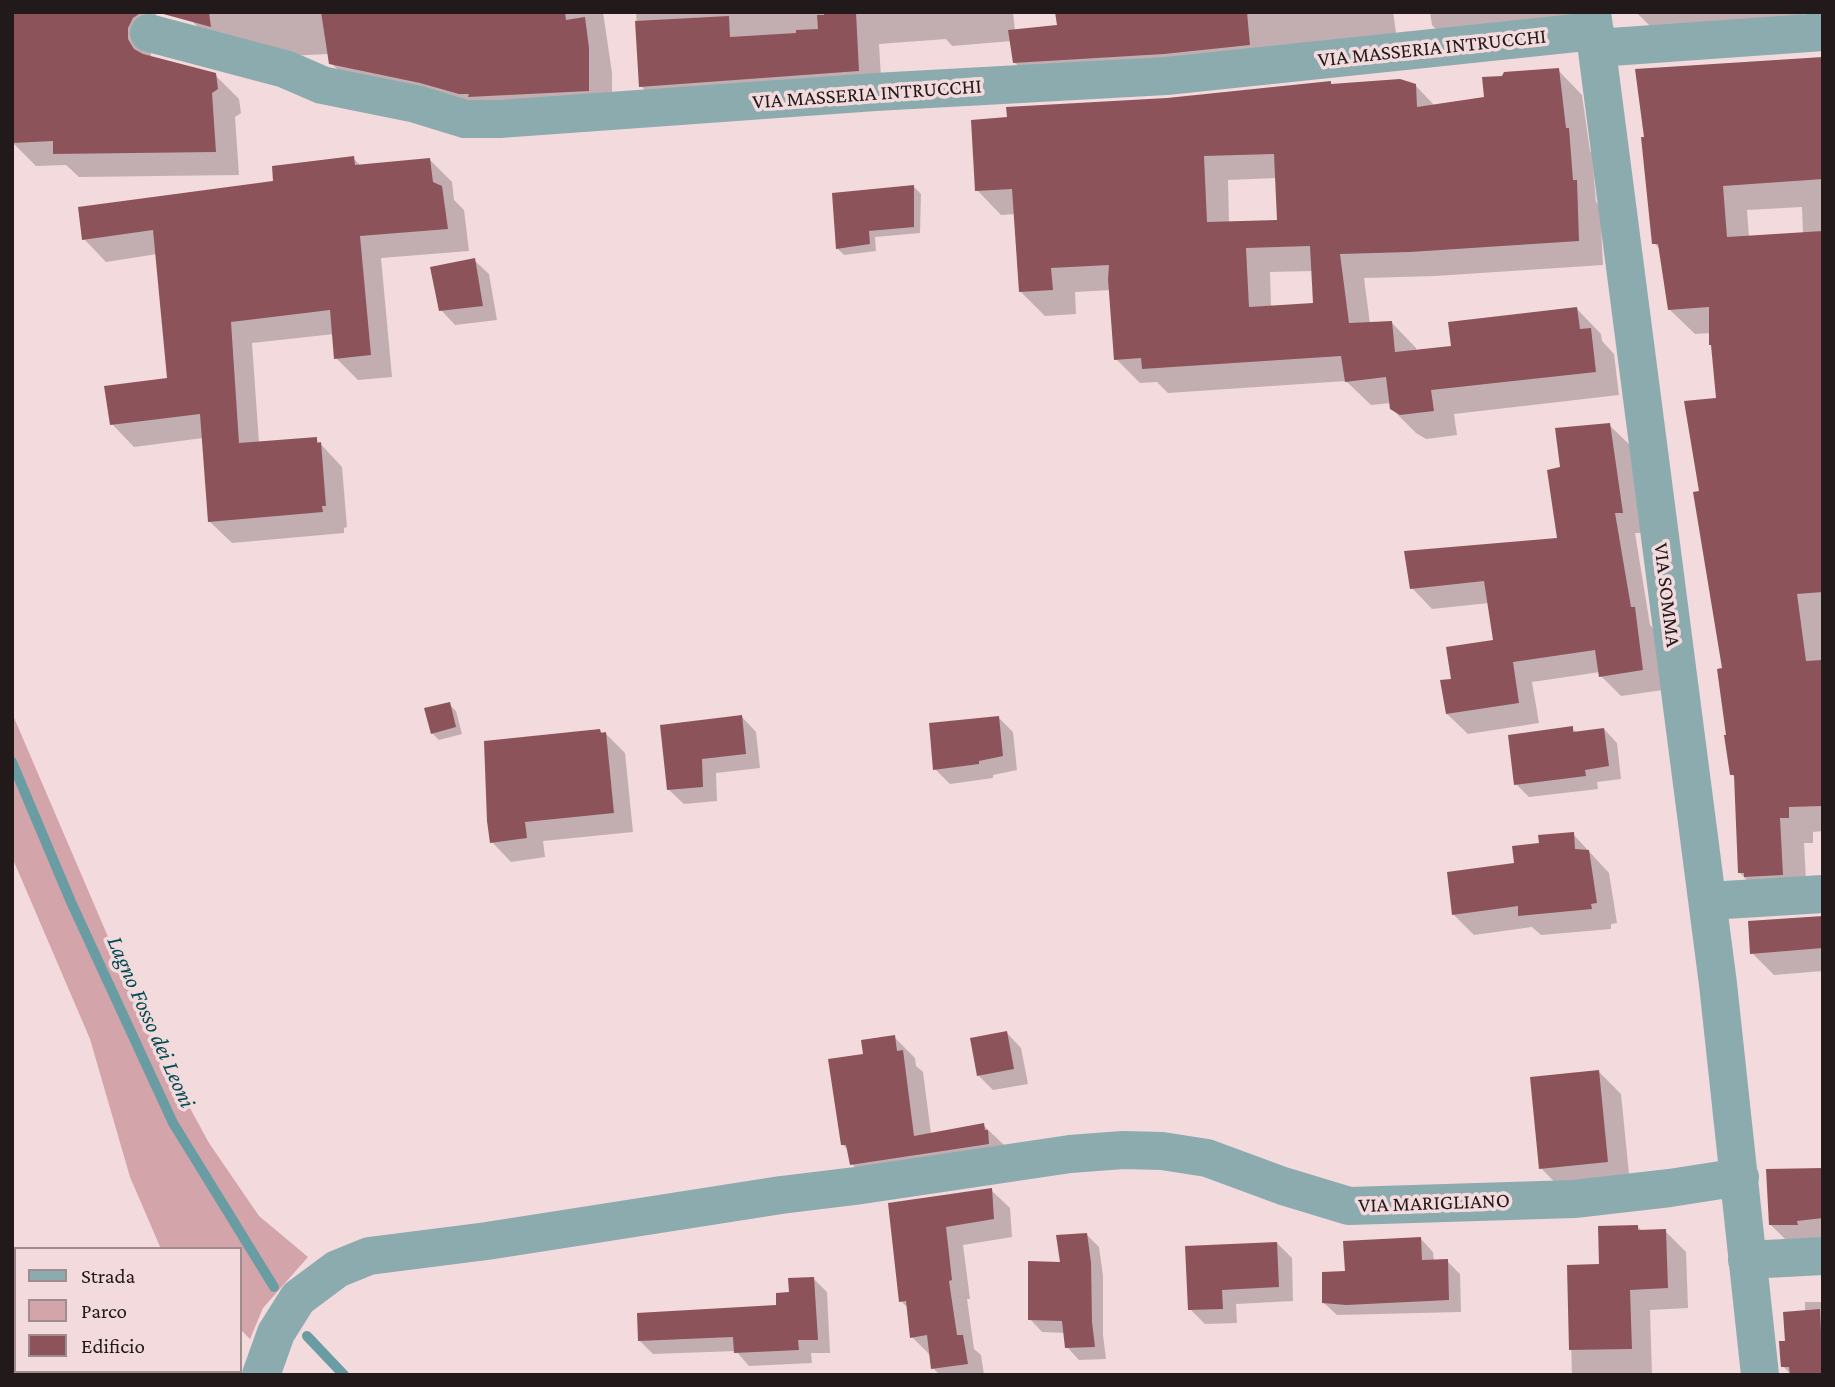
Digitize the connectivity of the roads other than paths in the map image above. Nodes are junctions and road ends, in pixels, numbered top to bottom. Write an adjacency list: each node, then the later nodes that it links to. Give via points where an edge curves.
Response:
1 (1595, 30): 2 (street, VIA MASSERIA INTRUCCHI); 3 (street, VIA MASSERIA INTRUCCHI, via 1166,76 499,119 465,119 322,85 285,69); 5 (street, VIA SOMMA)
2 (1823, 32)
3 (149, 33)
4 (1823, 894): 5 (street)
5 (1708, 901): 6 (street, VIA SOMMA)
6 (1740, 1177): 8 (street); 9 (street, VIA MARIGLIANO, via 1574,1199 1349,1206 1207,1158 1162,1150 1070,1154 369,1256 337,1269 298,1298 276,1333)
7 (1823, 1256): 8 (street)
8 (1747, 1261): 10 (street)
9 (261, 1375)
10 (1760, 1375)

